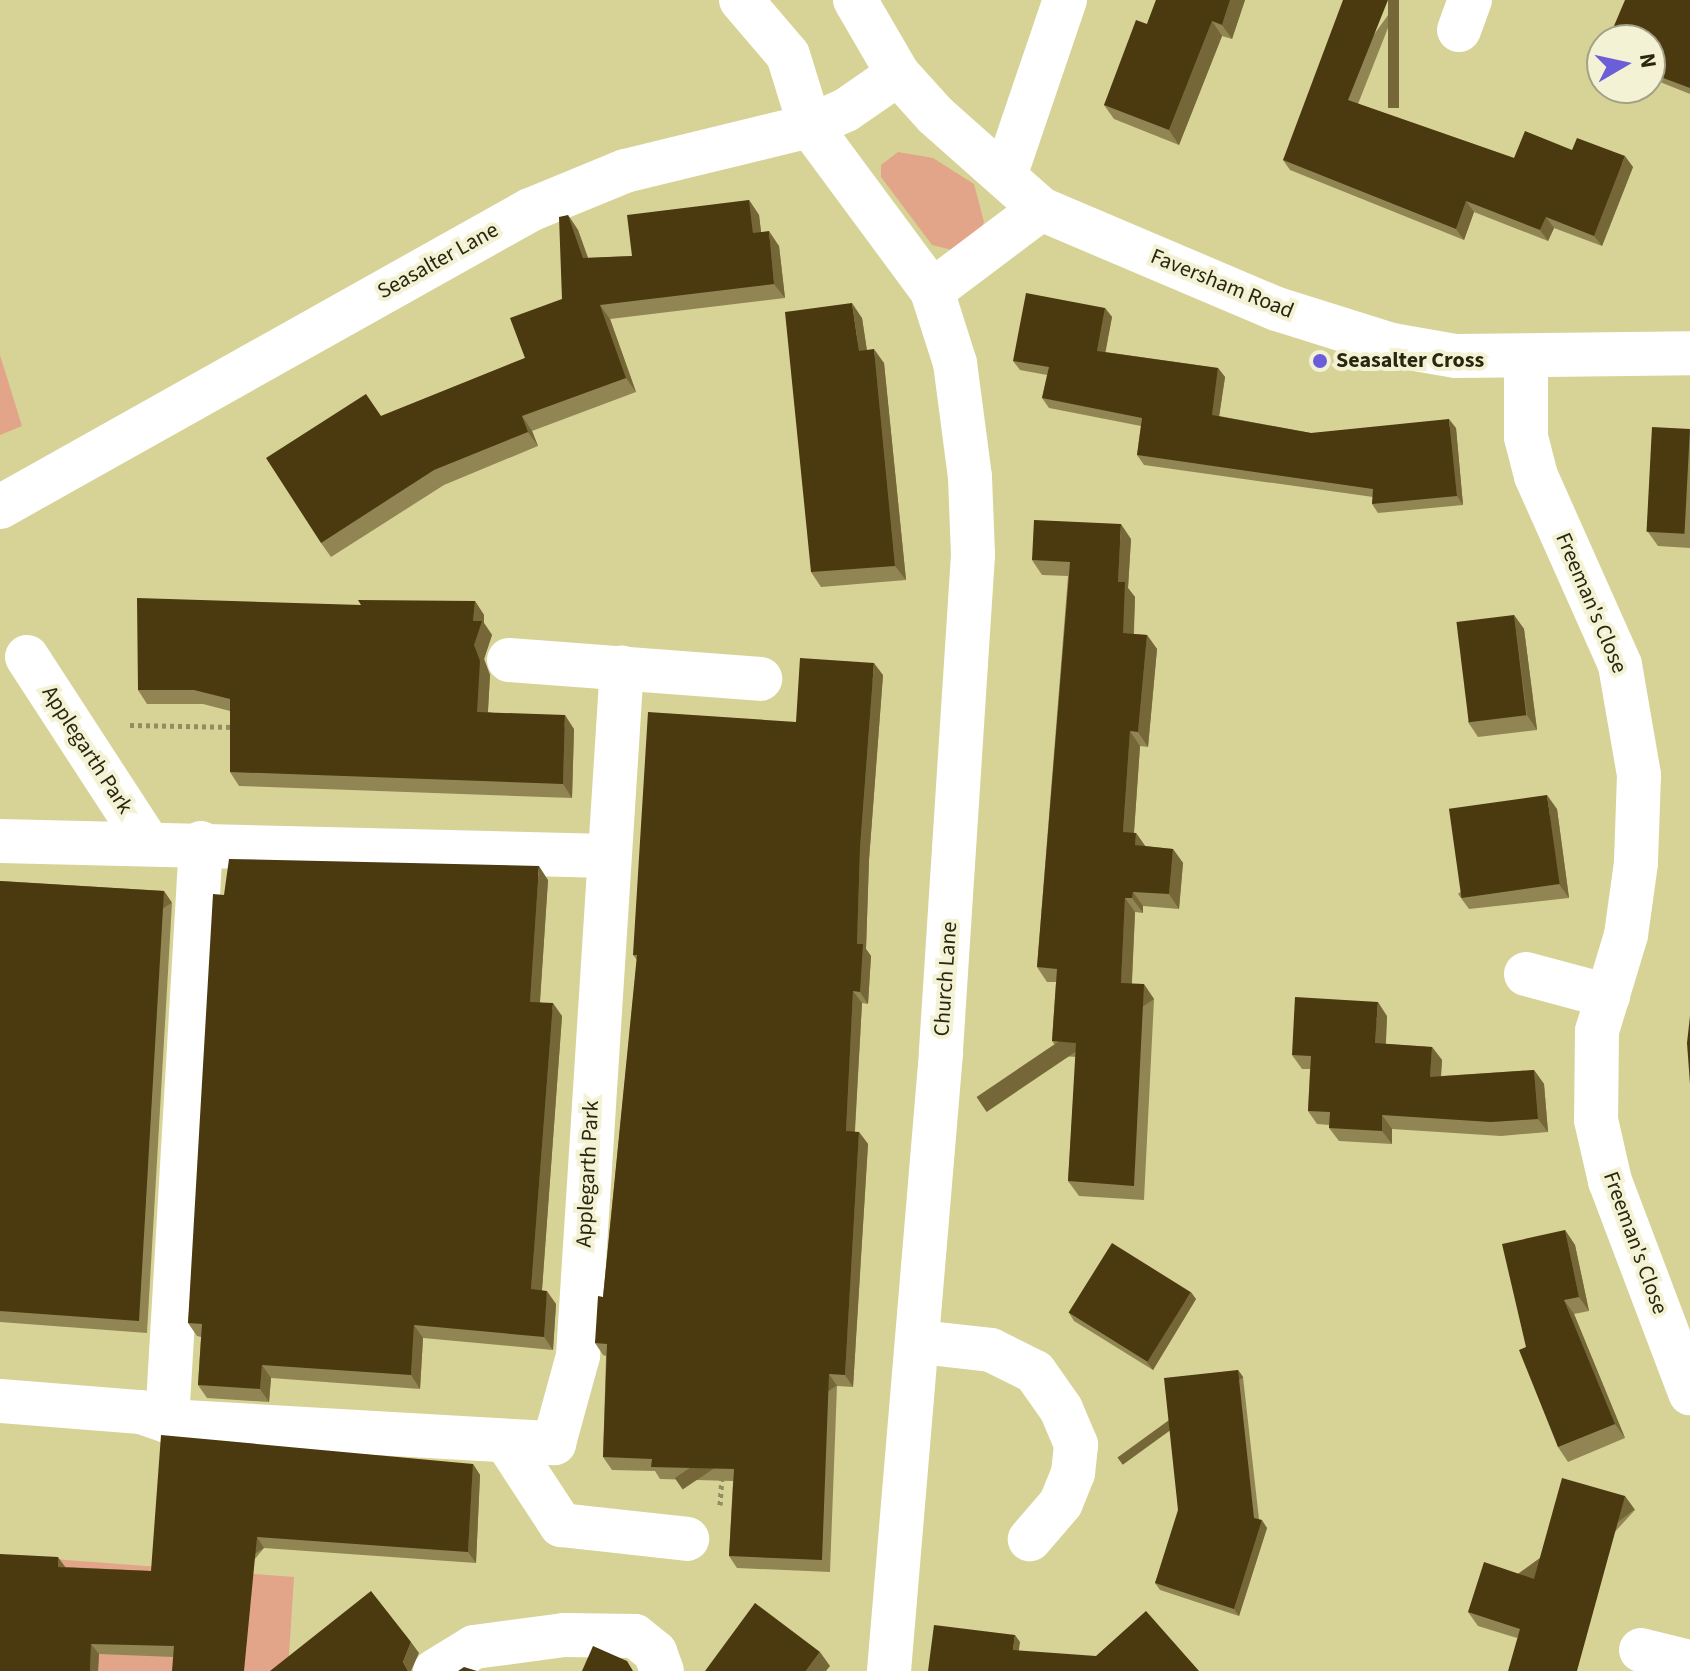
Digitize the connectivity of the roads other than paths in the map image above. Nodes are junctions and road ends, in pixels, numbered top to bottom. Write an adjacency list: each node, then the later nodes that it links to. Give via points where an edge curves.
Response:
1 (741, 0): 5 (street, Church Lane, via 788,55)
2 (855, 0): 4 (street, Faversham Road)
3 (1065, 0): 6 (street)
4 (898, 74): 5 (street, Seasalter Lane, via 846,110); 6 (street, Faversham Road, via 935,115)
5 (810, 126): 8 (street, Church Lane); 11 (street, Seasalter Lane, via 625,171 530,210)
6 (1005, 176): 7 (street, Faversham Road)
7 (1041, 209): 8 (street); 10 (street, Faversham Road, via 1277,309 1392,345 1456,356)
8 (932, 291): 22 (street, Church Lane, via 955,363 970,477 973,555)
9 (1690, 353): 10 (street, Faversham Road)
10 (1526, 356): 21 (street, Freeman's Close, via 1526,437 1536,476 1620,665 1639,775 1636,863 1626,935)
11 (0, 507)
12 (27, 657): 17 (street, Applegarth Park)
13 (509, 660): 14 (street)
14 (622, 667): 15 (street); 19 (street, Applegarth Park)
15 (760, 679)
16 (0, 841): 17 (street, Applegarth Park)
17 (147, 842): 18 (street, Applegarth Park)
18 (201, 843): 19 (street, Applegarth Park); 25 (street)
19 (608, 856): 26 (street, Applegarth Park, via 578,1356 554,1443)
20 (1526, 974): 21 (street)
21 (1608, 996): 23 (street, Freeman's Close, via 1593,1063 1596,1120 1610,1181)
22 (920, 1342): 28 (street, via 991,1350 1035,1372 1061,1409 1076,1445 1073,1473 1061,1503); 33 (street, Church Lane)
23 (1690, 1393)
24 (0, 1401): 25 (street, Applegarth Park, via 141,1412)
25 (167, 1421): 26 (street, Applegarth Park)
26 (508, 1444): 27 (street, via 561,1525)
27 (687, 1539)
28 (1030, 1539)
29 (1641, 1650): 30 (street)
30 (1690, 1662)
31 (435, 1671): 32 (street, via 474,1647 564,1635 635,1636 655,1652)
32 (662, 1671)
33 (889, 1671)

